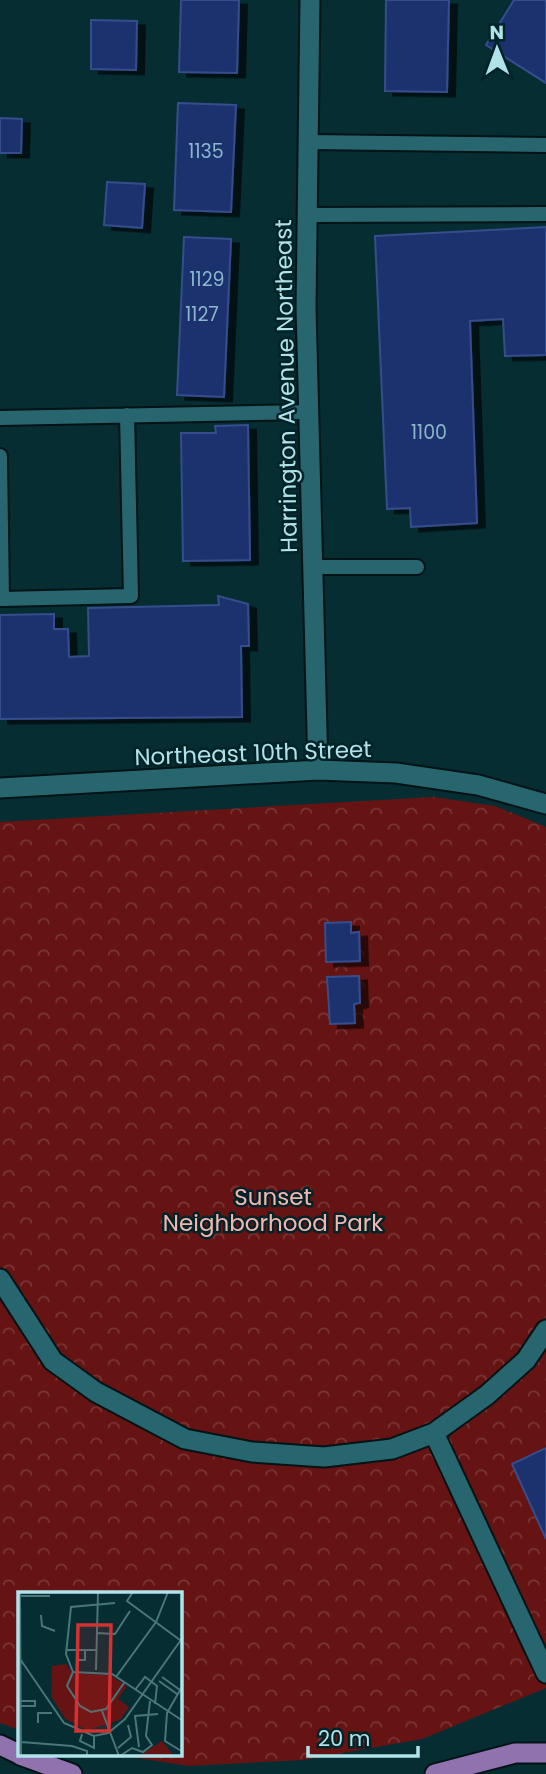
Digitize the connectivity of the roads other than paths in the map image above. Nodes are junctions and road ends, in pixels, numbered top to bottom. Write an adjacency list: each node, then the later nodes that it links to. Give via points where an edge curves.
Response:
1 (310, 0): 2 (street, Harrington Avenue Northeast)
2 (308, 142): 3 (lane); 5 (street, Harrington Avenue Northeast)
3 (546, 145)
4 (546, 214): 5 (lane)
5 (307, 215): 6 (street, Harrington Avenue Northeast)
6 (309, 412): 7 (lane); 10 (street, Harrington Avenue Northeast)
7 (127, 415): 8 (lane); 9 (lane, via 131,596 2,599)
8 (0, 418)
9 (0, 456)
10 (313, 567): 11 (lane); 12 (street, Harrington Avenue Northeast)
11 (417, 567)
12 (318, 771): 13 (street, Northeast 10th Street); 14 (street, Northeast 10th Street, via 410,775 478,785)
13 (0, 788)
14 (546, 804)
15 (0, 1279): 17 (street, via 53,1360 96,1392 186,1439 252,1452 324,1457 392,1449)
16 (546, 1330): 17 (street, via 526,1360)
17 (435, 1433): 18 (street)
18 (546, 1673)
19 (0, 1745): 21 (main road)
20 (546, 1753): 24 (main road, via 515,1753)
21 (18, 1754)
22 (23, 1756): 23 (main road)
23 (72, 1774)
24 (435, 1774)

